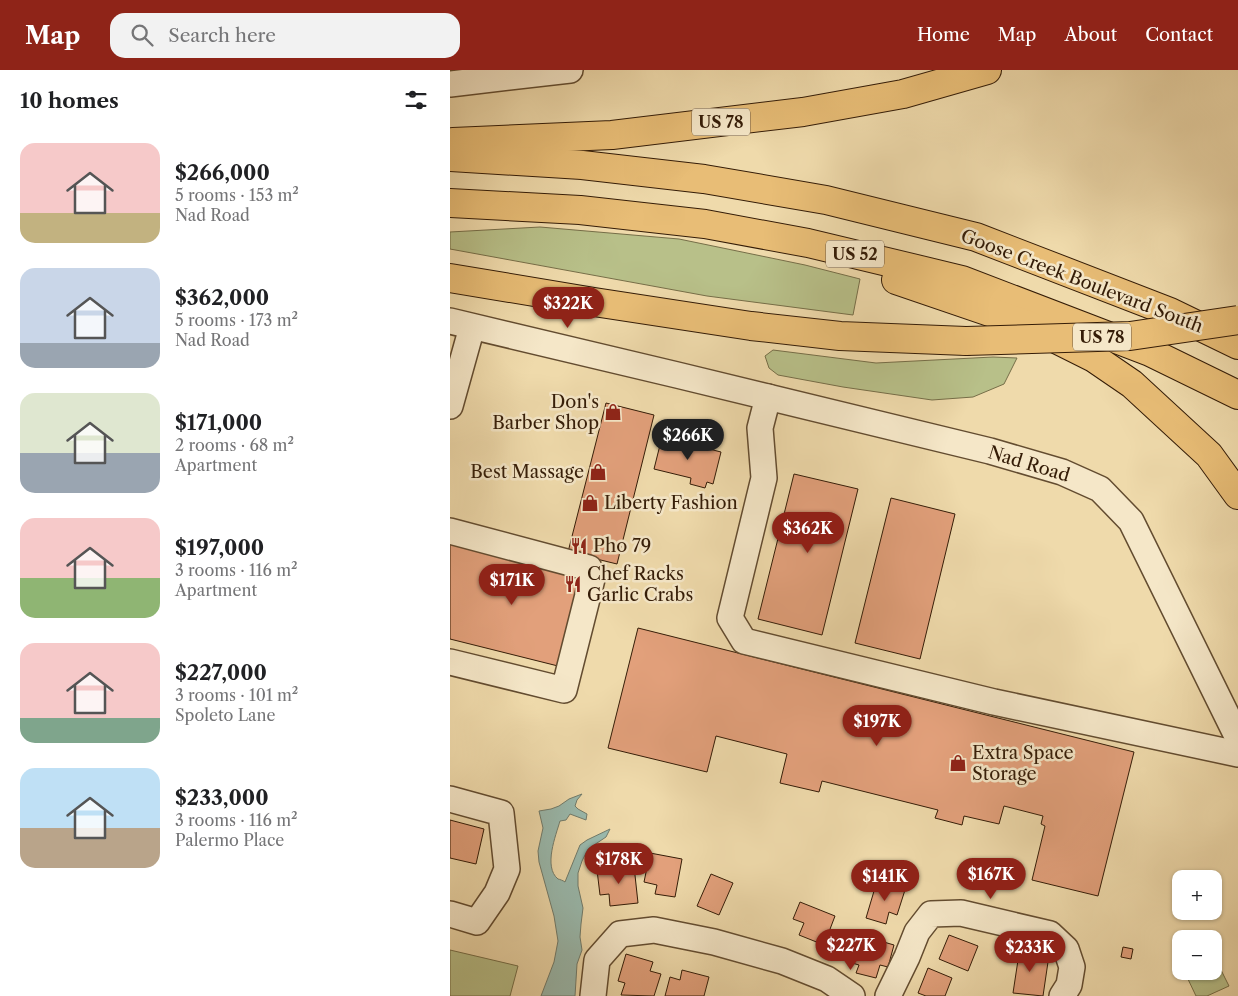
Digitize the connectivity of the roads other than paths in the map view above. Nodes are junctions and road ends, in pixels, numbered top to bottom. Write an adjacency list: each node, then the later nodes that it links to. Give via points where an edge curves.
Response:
1 (988, 70): 5 (highway, US 78, via 903,94 803,112 612,135)
2 (562, 71): 3 (street)
3 (491, 75): 4 (street)
4 (450, 84)
5 (450, 142)
6 (450, 157): 12 (highway, Goose Creek Boulevard South / US 52, via 582,165 695,178 826,200 976,237 1170,312)
7 (450, 203): 8 (highway, US 52, via 580,210)
8 (725, 228): 13 (highway, US 52, via 808,243 962,280 1150,352); 16 (highway, via 869,271 1028,326 1094,358 1132,384 1209,455)
9 (450, 278): 10 (highway, US 78, bridge, via 751,326 840,336 966,341 1130,336)
10 (1238, 320)
11 (461, 324): 14 (street, Nad Road); 15 (street)
12 (1238, 344)
13 (1238, 395)
14 (768, 397): 19 (street, Nad Road, via 990,451 1062,472 1100,489 1131,521); 20 (street, via 760,428 764,478 730,618 744,641 994,702)
15 (450, 406)
16 (1238, 495)
17 (450, 531): 18 (street, via 589,568 592,579 564,690)
18 (450, 662)
19 (1238, 738)
20 (1238, 754)
21 (450, 799): 22 (street, via 501,813 507,869 498,893 477,922)
22 (450, 914)
23 (592, 996): 24 (street, via 597,960 620,934 654,930 782,961 827,979)
24 (852, 996)
25 (888, 996): 26 (street, via 917,932 931,914 962,914 1050,934 1066,949 1072,967 1069,985)
26 (1062, 996)

